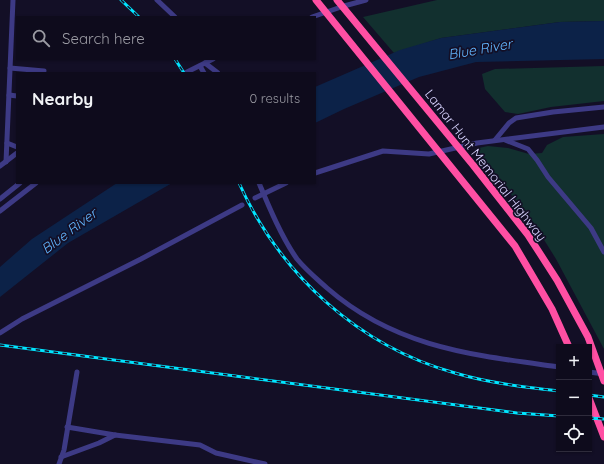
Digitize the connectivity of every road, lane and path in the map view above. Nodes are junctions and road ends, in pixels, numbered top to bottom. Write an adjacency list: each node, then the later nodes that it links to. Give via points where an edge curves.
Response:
1 (13, 0): 9 (street)
2 (157, 0): 6 (street)
3 (316, 0): 36 (highway, via 515,246 552,309)
4 (337, 0): 41 (highway, Lamar Hunt Memorial Highway, via 528,234 588,337)
5 (366, 0): 7 (street)
6 (173, 16)
7 (315, 16)
8 (202, 63): 11 (street); 12 (street)
9 (10, 68): 10 (street); 13 (street)
10 (44, 71)
11 (186, 72)
12 (216, 72)
13 (8, 95): 14 (street); 19 (street)
14 (16, 96)
15 (604, 107): 18 (street, via 516,118)
16 (604, 127): 17 (street)
17 (504, 139): 18 (street); 34 (street, via 528,149 591,228)
18 (495, 140): 24 (street, via 429,154 383,151)
19 (7, 143): 20 (street); 22 (street)
20 (16, 147)
21 (16, 154): 22 (street)
22 (6, 162): 23 (street)
23 (0, 166)
24 (316, 173)
25 (19, 184): 31 (street)
26 (35, 184): 33 (street)
27 (259, 184): 29 (street)
28 (284, 184): 29 (street)
29 (264, 194): 30 (street); 37 (street, via 297,259 315,278 361,314 423,342 463,352)
30 (255, 198)
31 (0, 199)
32 (242, 205): 35 (street, via 22,319)
33 (0, 211)
34 (604, 252)
35 (0, 333)
36 (568, 344)
37 (556, 367)
38 (76, 372): 43 (street)
39 (592, 372): 40 (street)
40 (604, 374)
41 (604, 381)
42 (592, 406): 45 (highway)
43 (67, 427): 44 (street); 46 (street)
44 (115, 435): 46 (street); 48 (street, via 200,445 216,454)
45 (604, 437)
46 (61, 457): 47 (street)
47 (58, 464)
48 (265, 464)

